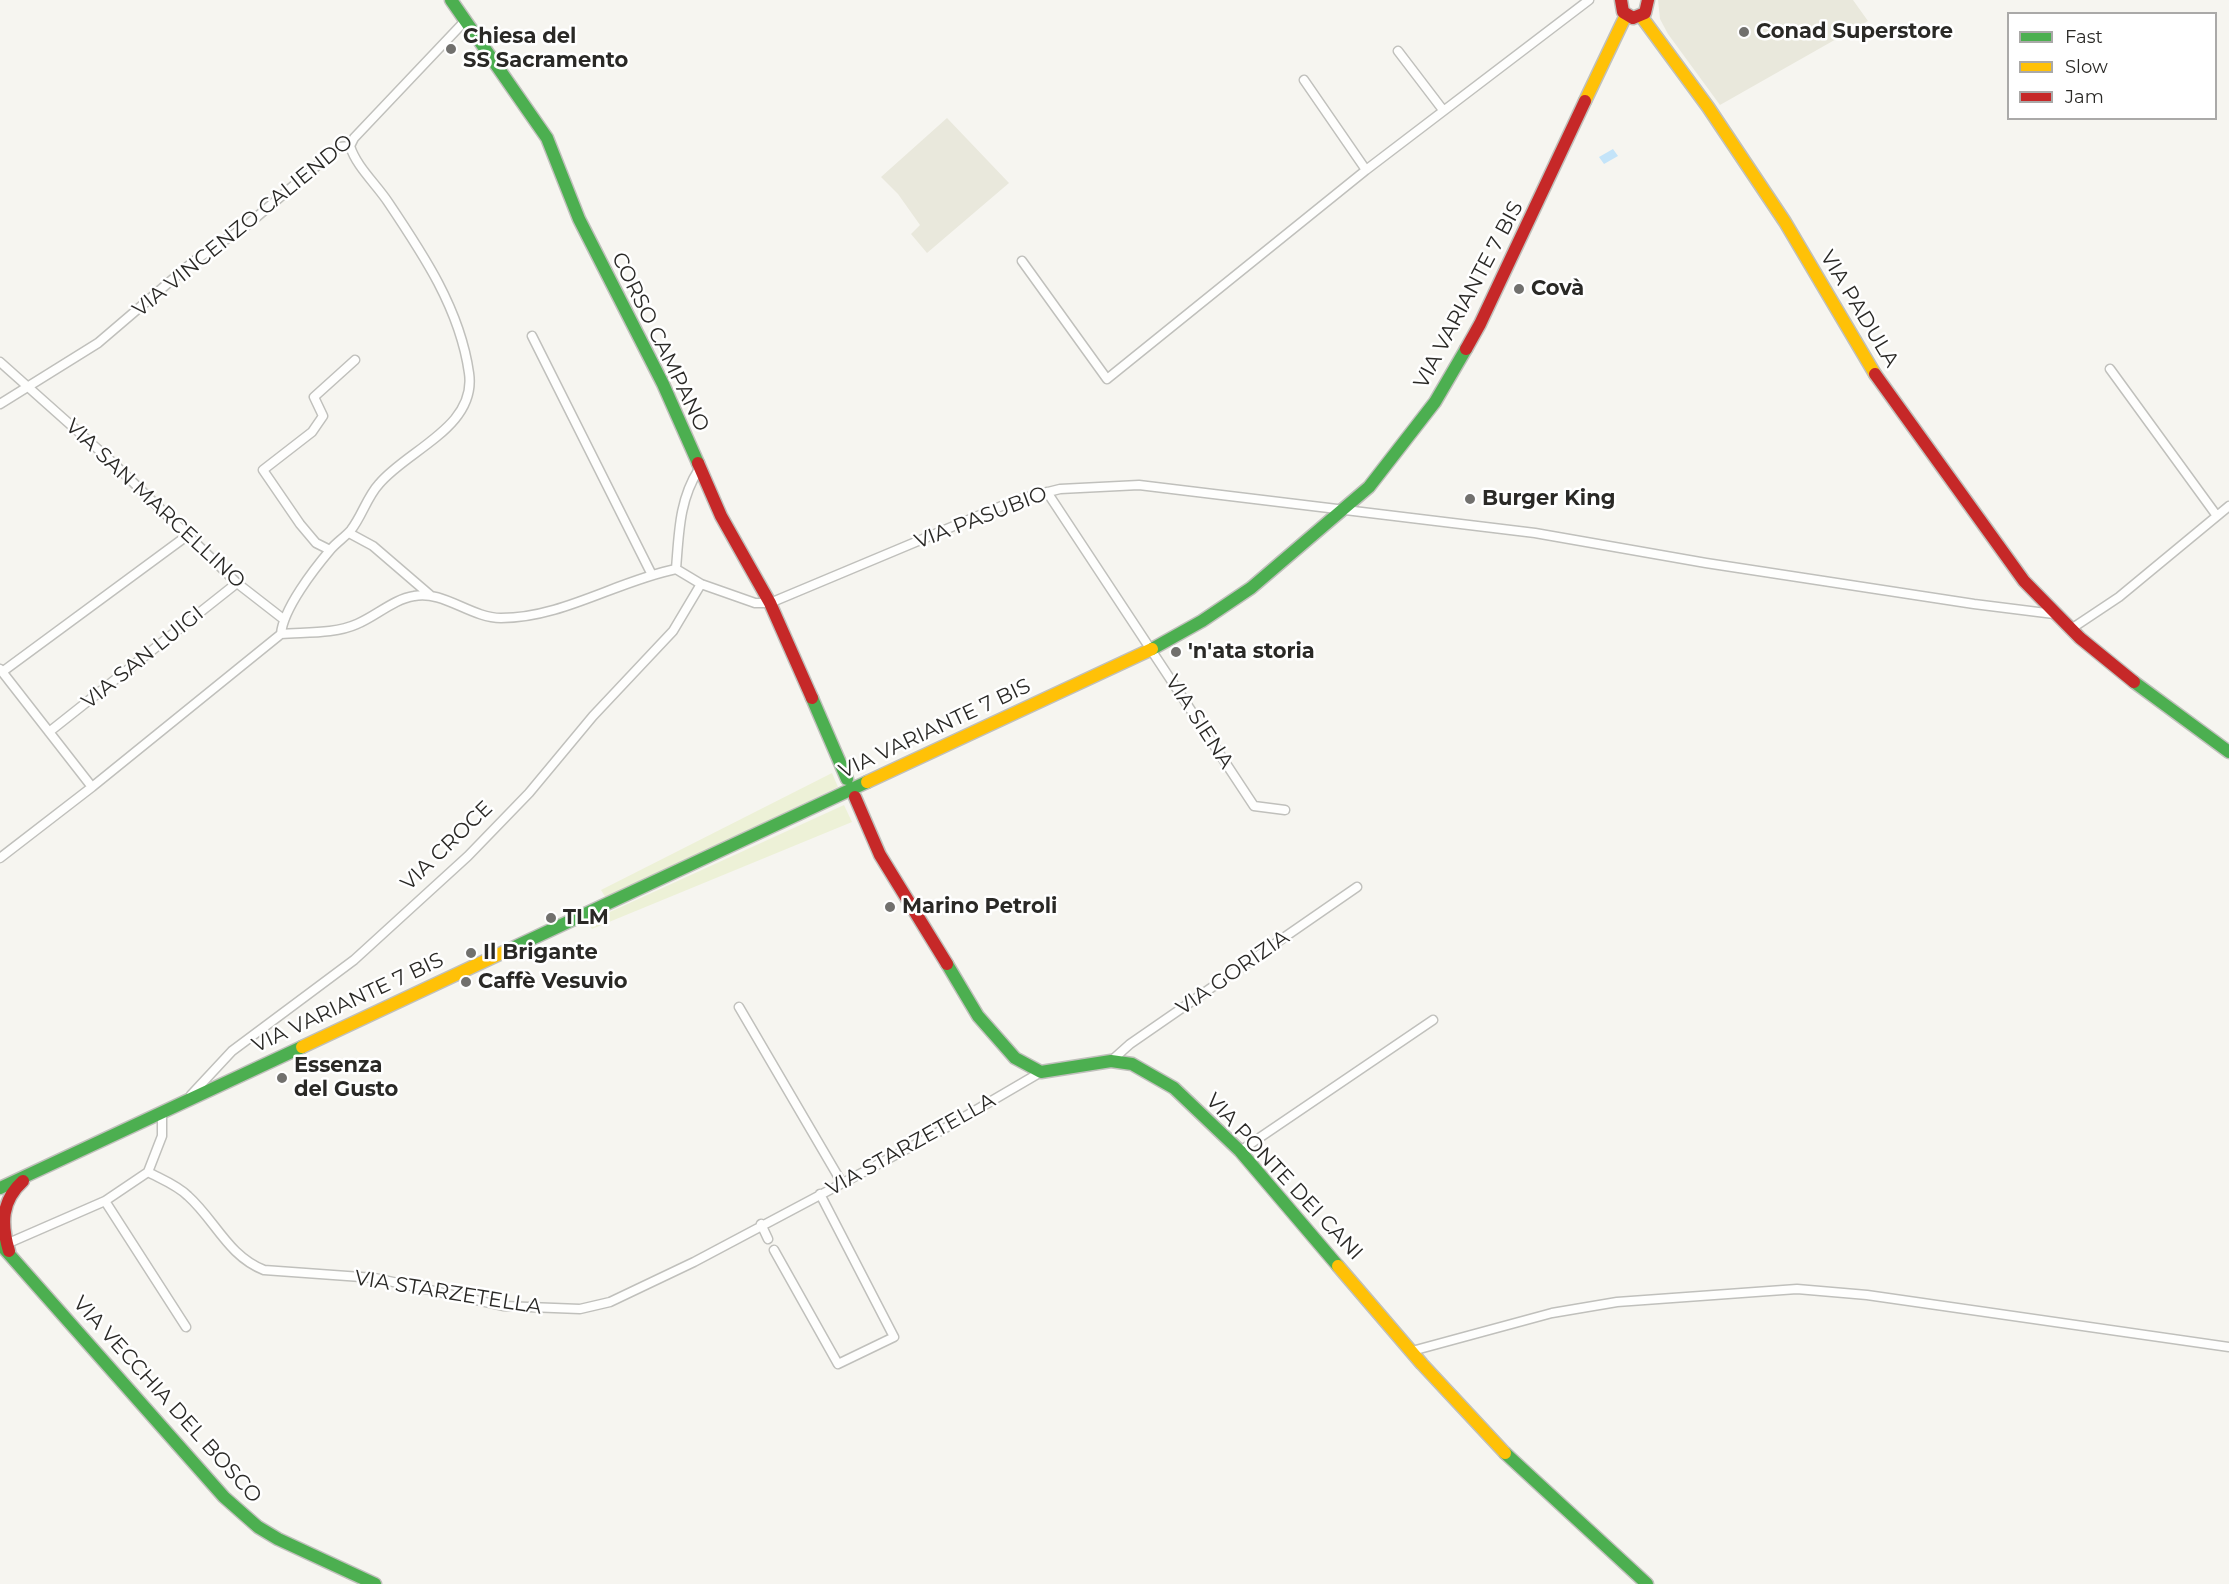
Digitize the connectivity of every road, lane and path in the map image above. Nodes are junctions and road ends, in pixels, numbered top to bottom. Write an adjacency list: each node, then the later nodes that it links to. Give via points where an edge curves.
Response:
1 (451, 0): 7 (main road, CORSO CAMPANO)
2 (1589, 0): 10 (street)
3 (1620, 0): 5 (main road)
4 (1648, 0): 6 (main road)
5 (1626, 15): 6 (main road); 23 (main road, VIA VARIANTE 7 BIS, via 1528,228 1459,364 1406,442)
6 (1641, 16): 34 (main road, VIA PADULA, via 1785,222 1882,386 2024,581)
7 (464, 22): 11 (street, VIA VINCENZO CALIENDO); 20 (main road, CORSO CAMPANO, via 547,138 579,219 663,384)
8 (1398, 51): 10 (street)
9 (1304, 80): 12 (street)
10 (1443, 110): 12 (street)
11 (350, 146): 18 (street, VIA VINCENZO CALIENDO, via 339,147 98,342); 25 (street, via 448,302 470,373 470,388 451,424 378,484)
12 (1366, 170): 13 (street, via 1107,379)
13 (1022, 261)
14 (532, 336): 29 (street)
15 (355, 360): 27 (street, via 314,397 323,416 312,432 263,470 300,524 316,543)
16 (0, 362): 18 (street, VIA SAN MARCELLINO)
17 (2110, 369): 24 (street)
18 (30, 388): 19 (street, VIA VINCENZO CALIENDO); 26 (street, VIA SAN MARCELLINO)
19 (0, 404)
20 (699, 469): 28 (street, via 686,495 677,534); 33 (main road, CORSO CAMPANO)
21 (1047, 492): 23 (street, VIA PASUBIO, via 1139,485); 33 (street, VIA PASUBIO, via 1016,500); 38 (street, VIA SIENA)
22 (2229, 506): 24 (street)
23 (1345, 509): 34 (street, via 1546,535 1706,563); 38 (main road, VIA VARIANTE 7 BIS, via 1251,588)
24 (2217, 516): 36 (street, via 2119,597)
25 (349, 533): 27 (street); 32 (street, via 373,546)
26 (188, 535): 30 (street, VIA SAN MARCELLINO); 39 (street)
27 (330, 550): 35 (street)
28 (676, 569): 29 (street); 31 (street)
29 (652, 575): 32 (street, via 529,615 499,618)
30 (237, 583): 35 (street, VIA SAN MARCELLINO); 40 (street, VIA SAN LUIGI)
31 (701, 584): 33 (street, via 755,603); 52 (street, VIA CROCE, via 673,631 593,716 530,793 468,856 354,960 232,1051)
32 (430, 595): 37 (street, via 404,599 341,629)
33 (770, 603): 42 (main road, CORSO CAMPANO)
34 (2054, 614): 36 (main road, VIA PADULA)
35 (282, 618): 37 (street)
36 (2071, 629): 41 (main road, VIA PADULA, via 2190,726)
37 (281, 634): 43 (street)
38 (1152, 649): 45 (street, VIA SIENA, via 1254,806); 52 (main road, VIA VARIANTE 7 BIS)
39 (1, 671): 40 (street)
40 (49, 732): 43 (street)
41 (2229, 752)
42 (847, 779)
43 (92, 787): 46 (street)
44 (855, 797): 51 (main road, via 880,855 978,1016 1015,1058)
45 (1285, 810)
46 (0, 858)
47 (1357, 888): 50 (street, VIA GORIZIA)
48 (739, 1007): 57 (street)
49 (1433, 1020): 54 (street)
50 (1111, 1061): 51 (main road, VIA PONTE DEI CANI); 54 (main road, VIA PONTE DEI CANI, via 1132,1064 1158,1076)
51 (1041, 1072): 57 (street, VIA STARZETELLA)
52 (185, 1101): 53 (main road, VIA VARIANTE 7 BIS)
53 (162, 1114): 55 (street, via 162,1136); 56 (main road, VIA VARIANTE 7 BIS)
54 (1240, 1151): 67 (main road, VIA PONTE DEI CANI)
55 (148, 1172): 60 (street); 61 (street, VIA STARZETELLA, via 181,1190 238,1255 264,1270 375,1278 503,1306 535,1309 580,1309 610,1302 694,1262)
56 (31, 1174): 58 (main road, VIA VARIANTE 7 BIS); 63 (main road, via 13,1188 6,1200 2,1219)
57 (842, 1183): 59 (street, VIA STARZETELLA)
58 (0, 1188)
59 (820, 1194): 61 (street, VIA STARZETELLA); 64 (street, via 894,1336 838,1364)
60 (105, 1201): 63 (street); 65 (street)
61 (761, 1224): 62 (street)
62 (768, 1239)
63 (4, 1247): 68 (main road, VIA VECCHIA DEL BOSCO, via 232,1504 278,1539)
64 (774, 1250)
65 (186, 1327)
66 (2229, 1347): 67 (street, via 1867,1295 1797,1289 1617,1302 1552,1314)
67 (1412, 1351): 69 (main road, VIA PONTE DEI CANI, via 1510,1458)
68 (375, 1584)
69 (1647, 1584)

